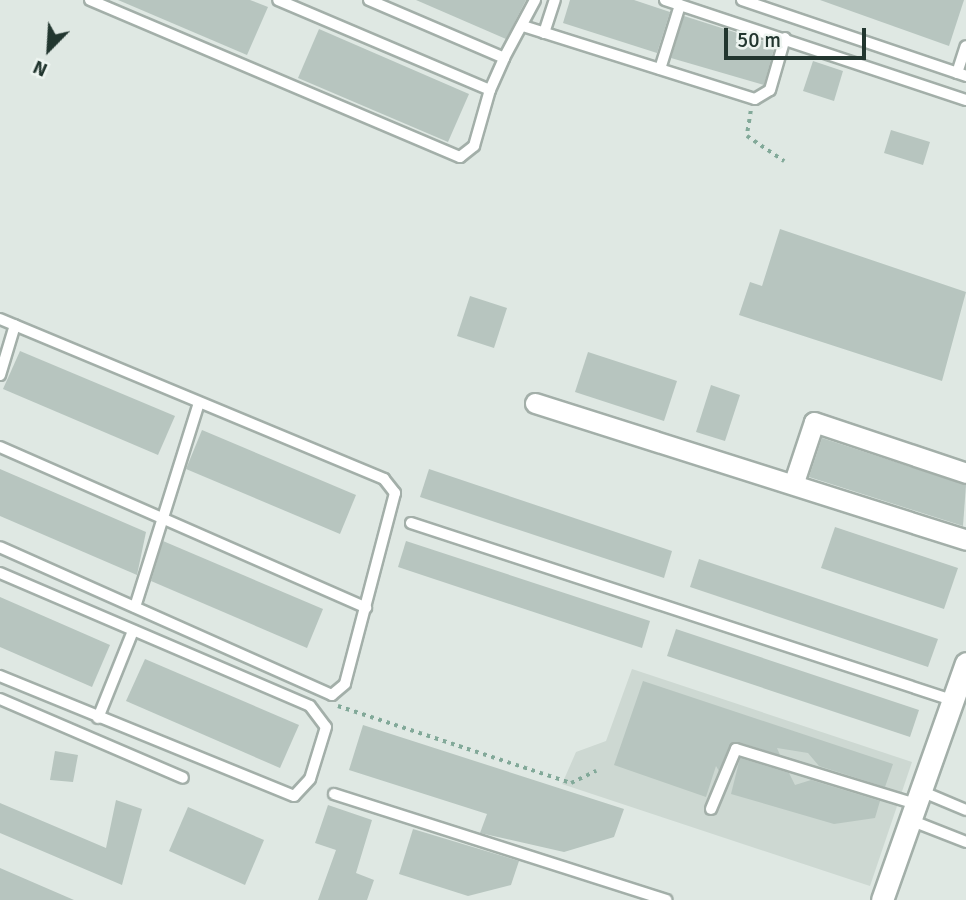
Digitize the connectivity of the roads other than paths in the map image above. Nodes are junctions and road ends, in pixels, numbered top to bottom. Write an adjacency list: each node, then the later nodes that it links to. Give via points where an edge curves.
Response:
1 (90, 0): 17 (lane, via 460,157 481,134)
2 (278, 0): 17 (lane)
3 (369, 0): 14 (lane)
4 (535, 0): 10 (lane)
5 (555, 0): 11 (lane)
6 (665, 0): 9 (lane)
7 (742, 0): 8 (lane)
8 (767, 4): 16 (lane)
9 (680, 5): 12 (lane); 15 (lane)
10 (523, 26): 11 (lane); 14 (lane)
11 (544, 33): 15 (lane)
12 (785, 38): 15 (lane, via 770,90 755,99); 18 (lane)
13 (966, 46): 16 (lane)
14 (504, 58): 17 (lane)
15 (660, 69)
16 (962, 75)
17 (490, 90)
18 (966, 100)
19 (0, 319): 20 (lane)
20 (15, 325): 21 (lane); 22 (lane)
21 (0, 375)
22 (199, 403): 27 (lane); 33 (lane, via 384,479 394,506)
23 (535, 403): 26 (street)
24 (0, 447): 27 (lane)
25 (966, 473): 26 (street, via 814,422)
26 (794, 482): 29 (street)
27 (163, 519): 32 (lane); 33 (lane)
28 (411, 523): 38 (lane)
29 (966, 540)
30 (0, 547): 32 (lane)
31 (0, 573): 34 (lane)
32 (135, 607): 33 (lane, via 332,695 345,684)
33 (366, 608)
34 (133, 631): 39 (lane); 39 (lane, via 310,706 327,727 310,779 294,796)
35 (966, 663): 38 (street)
36 (0, 676): 39 (lane)
37 (0, 699): 40 (lane)
38 (953, 701): 42 (street)
39 (98, 718)
40 (183, 778)
41 (334, 794): 46 (lane)
42 (915, 805): 43 (lane, via 736,749); 44 (lane); 45 (lane); 47 (street)
43 (711, 809)
44 (966, 810)
45 (966, 842)
46 (667, 900)
47 (882, 900)

